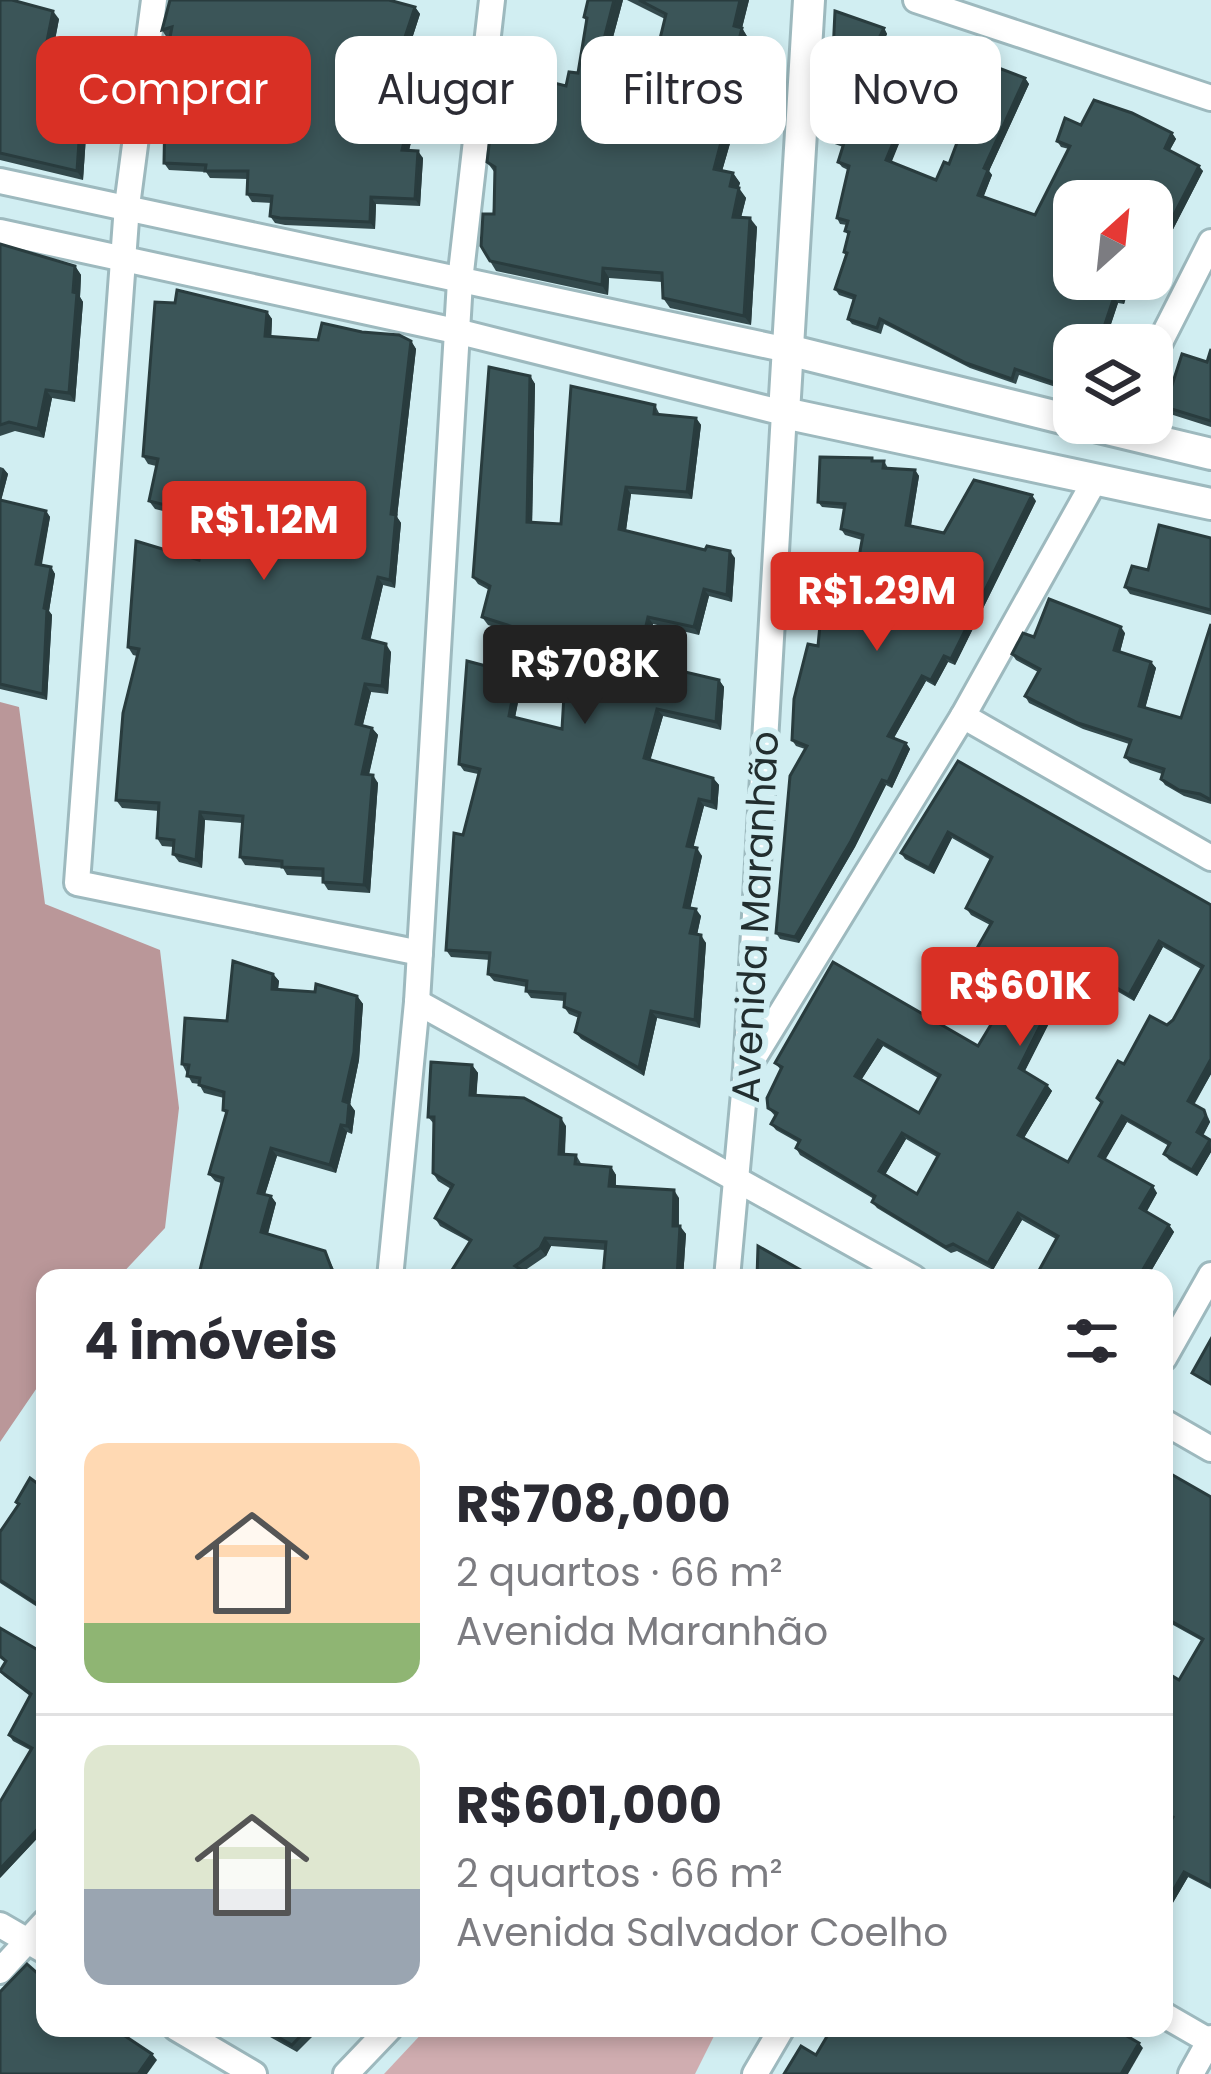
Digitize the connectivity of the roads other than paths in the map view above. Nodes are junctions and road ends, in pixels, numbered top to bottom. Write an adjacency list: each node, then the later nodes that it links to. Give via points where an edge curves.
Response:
1 (154, 0): 7 (street)
2 (492, 0): 11 (street)
3 (809, 0): 14 (street)
4 (916, 0): 5 (street)
5 (1211, 98)
6 (0, 181): 7 (street)
7 (127, 206): 10 (street); 11 (street)
8 (0, 232): 10 (street)
9 (1211, 242): 12 (street)
10 (124, 260): 13 (street); 23 (street, via 77,883)
11 (460, 281): 13 (street); 14 (street)
12 (1169, 324)
13 (460, 332): 15 (street); 23 (street)
14 (788, 350): 15 (street); 16 (street)
15 (784, 412): 19 (street); 25 (street, Avenida Maranhão)
16 (1053, 416)
17 (1173, 443): 18 (street)
18 (1211, 454)
19 (1095, 480): 20 (street); 21 (street)
20 (1211, 504)
21 (963, 716): 22 (street); 25 (street)
22 (1211, 858)
23 (420, 953): 24 (street)
24 (417, 1002): 26 (street); 27 (street)
25 (746, 1071): 26 (street, Avenida Maranhão)
26 (738, 1177): 28 (street, Avenida Maranhão); 29 (street)
27 (391, 1269)
28 (728, 1269)
29 (898, 1269)
30 (1211, 1275): 31 (street)
31 (1173, 1342)
32 (1173, 1427): 33 (street)
33 (1211, 1449)
34 (0, 1925): 35 (street)
35 (36, 1937)
36 (36, 1941): 37 (street)
37 (0, 1971)
38 (1173, 2020): 42 (street)
39 (191, 2037): 43 (street)
40 (381, 2037): 44 (street)
41 (777, 2037): 45 (street)
42 (1210, 2041): 46 (street)
43 (254, 2074)
44 (346, 2074)
45 (755, 2074)
46 (1190, 2074)

